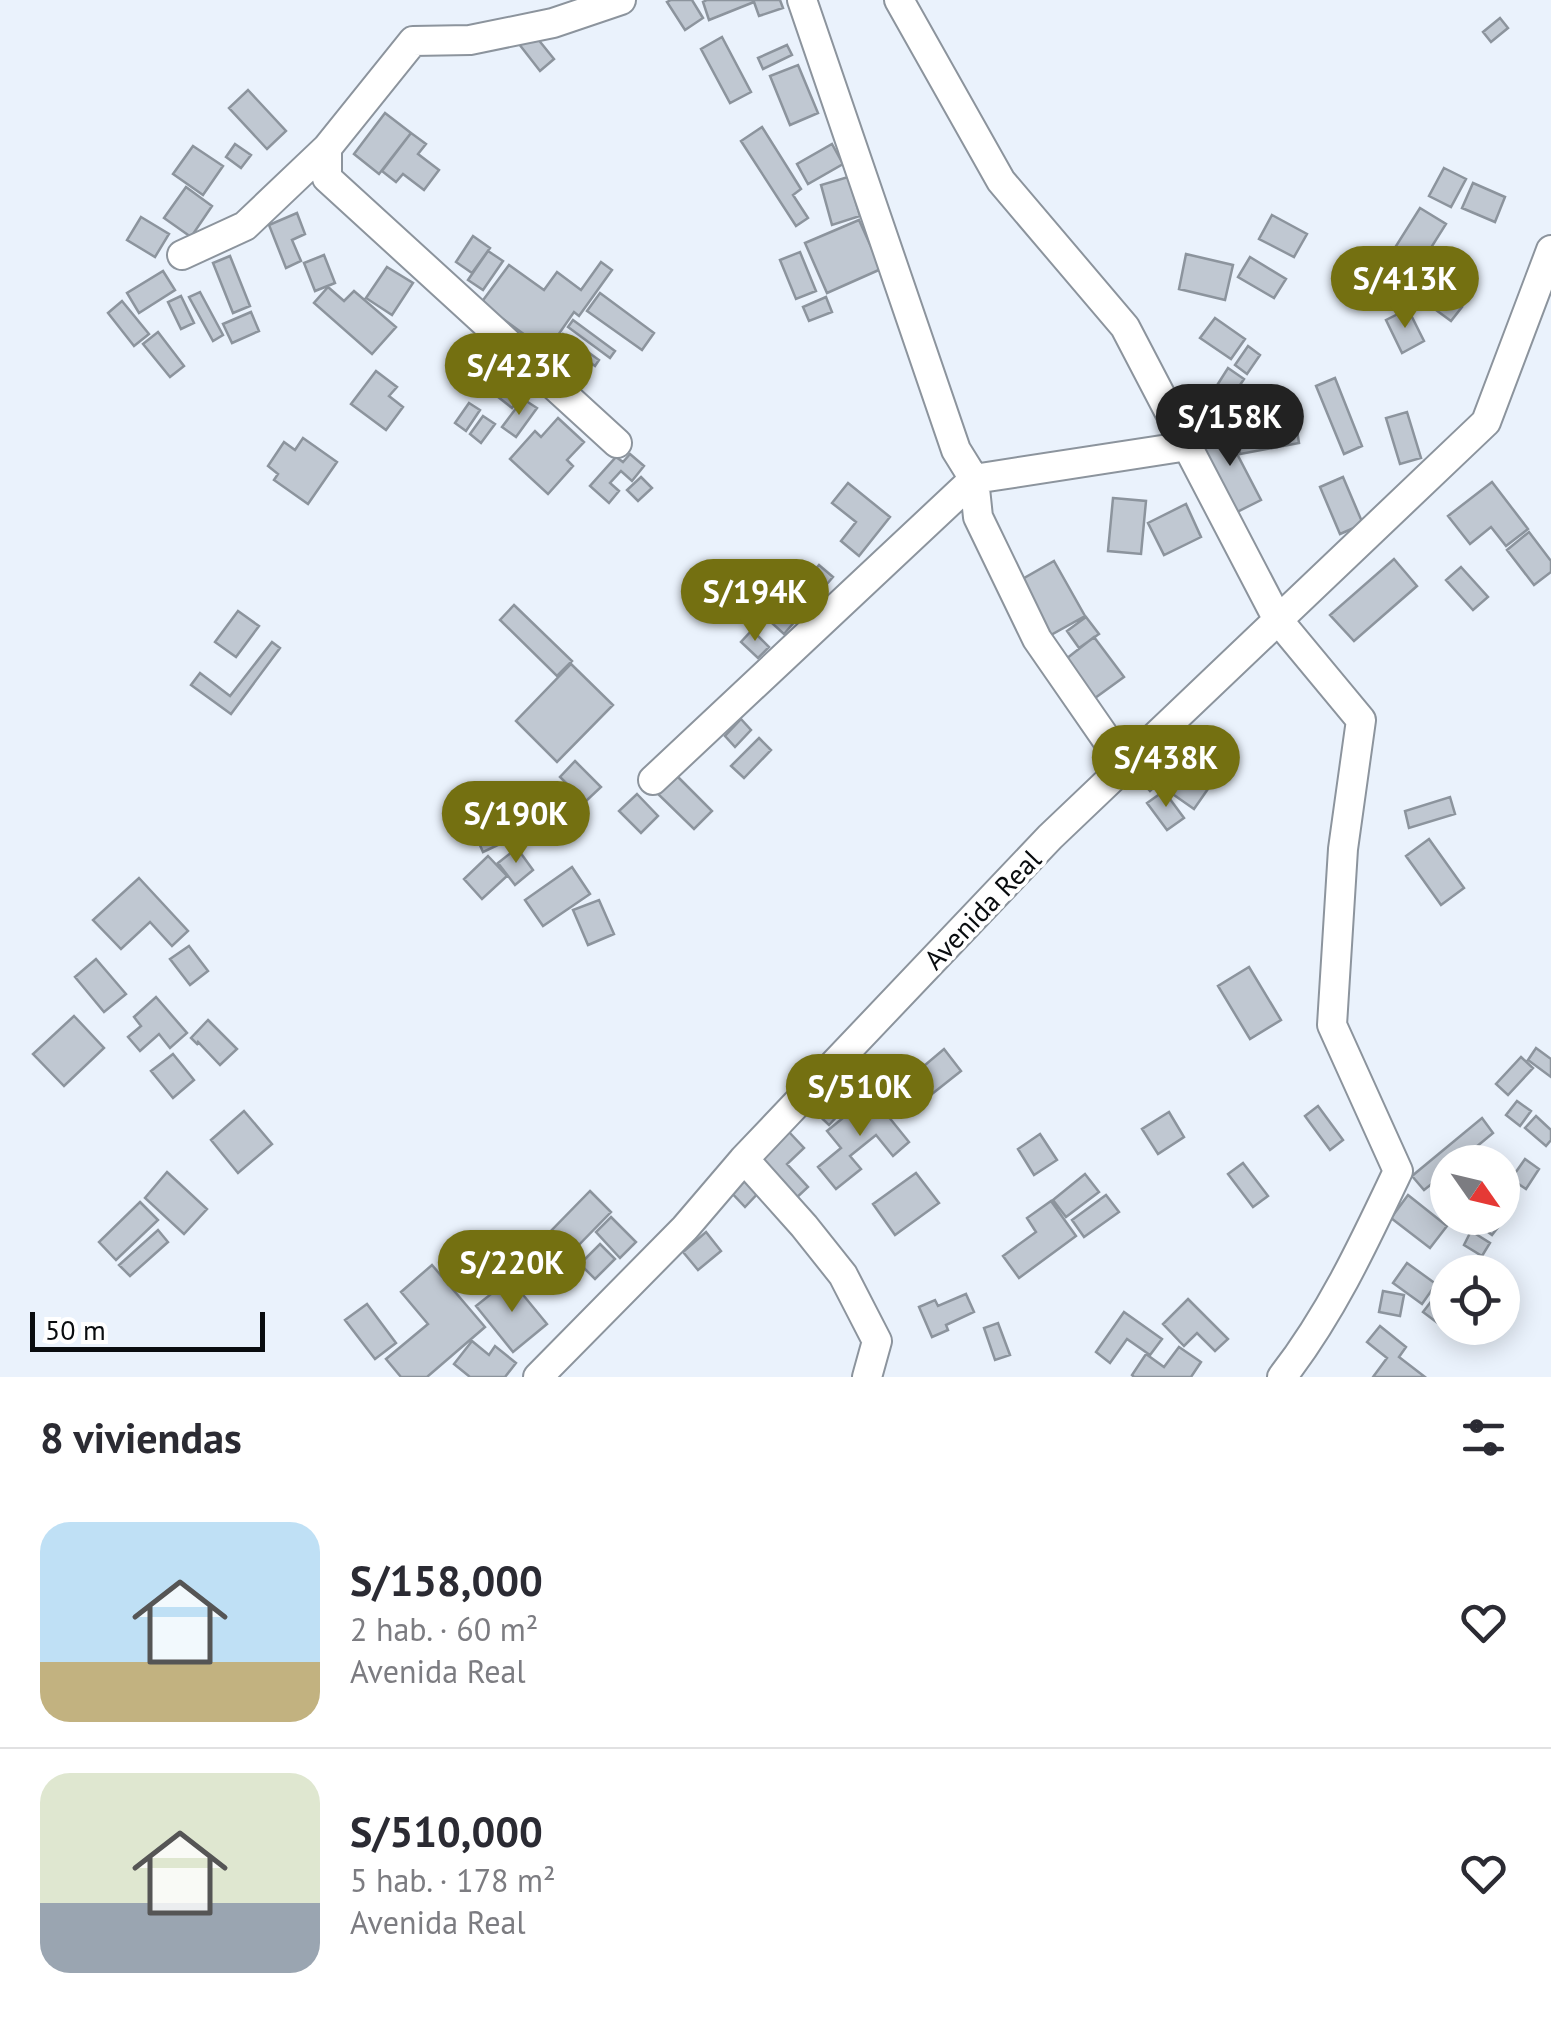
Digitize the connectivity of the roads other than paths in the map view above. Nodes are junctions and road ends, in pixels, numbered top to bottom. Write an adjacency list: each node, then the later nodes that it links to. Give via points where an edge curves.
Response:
1 (621, 0): 4 (street, via 470,40 413,41)
2 (802, 0): 9 (street, via 956,450)
3 (899, 0): 8 (street, via 1001,180 1126,327)
4 (327, 148): 6 (street, via 246,226); 7 (street, via 326,178)
5 (1551, 250): 10 (street, Avenida Real, via 1486,422)
6 (182, 255)
7 (616, 443)
8 (1188, 446): 9 (street); 10 (street)
9 (974, 479): 11 (street, via 978,517 1037,639); 12 (street)
10 (1278, 620): 11 (street, Avenida Real); 16 (street, via 1361,720 1343,848 1332,1025 1398,1171 1356,1259)
11 (1125, 766): 13 (street, Avenida Real)
12 (653, 780)
13 (744, 1159): 14 (street, Avenida Real); 15 (street, via 843,1275 877,1341)
14 (538, 1377)
15 (867, 1377)
16 (1282, 1377)

